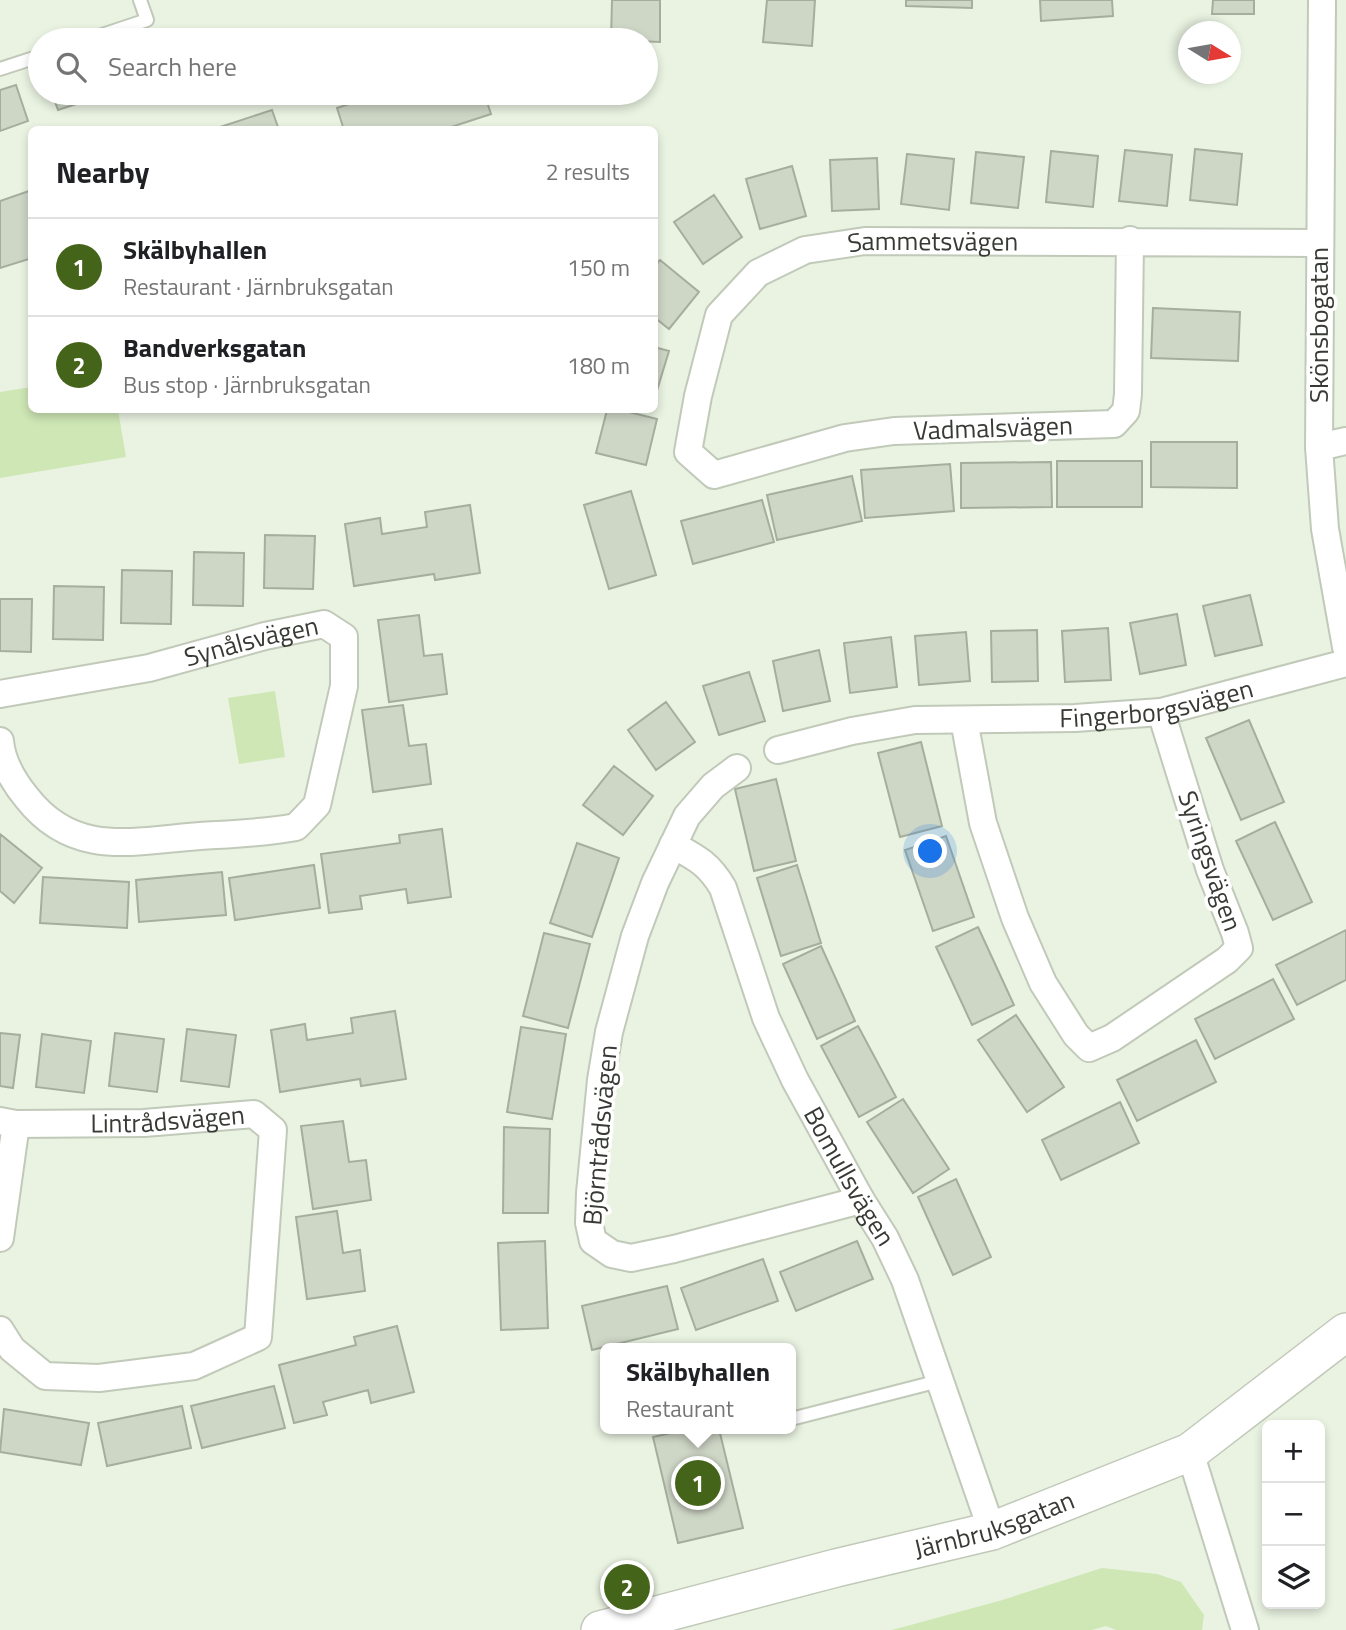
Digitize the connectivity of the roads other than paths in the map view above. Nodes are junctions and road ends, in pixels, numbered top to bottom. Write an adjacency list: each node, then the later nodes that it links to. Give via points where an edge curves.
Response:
1 (140, 0): 3 (lane, via 147,20)
2 (1322, 0): 7 (street, Skönsbogatan)
3 (123, 28)
4 (28, 60): 5 (lane)
5 (0, 69)
6 (1130, 240): 7 (street, Sammetsvägen); 10 (street, Sammetsvägen, via 864,241 805,250 758,274 719,315 688,452); 10 (street, Vadmalsvägen, via 1128,394 1126,411 1114,424 894,431 845,438 714,475)
7 (1319, 243): 9 (street, Skönsbogatan)
8 (1346, 442): 9 (street)
9 (1319, 447): 11 (street, Skönsbogatan, via 1325,529)
10 (695, 458)
11 (1346, 647)
12 (1346, 663): 14 (street, Fingerborgsvägen)
13 (0, 694): 16 (street, Synålsvägen, via 149,668 324,624 344,637 344,686 317,805 296,827 107,844 65,832 36,810 12,780)
14 (1161, 712): 15 (street, Fingerborgsvägen); 15 (street, Syringsvägen, via 1239,948 1112,1038 1090,1048 1076,1035 1042,983 1015,918 983,823)
15 (964, 720): 17 (street, Fingerborgsvägen, via 915,720)
16 (0, 741)
17 (778, 750)
18 (737, 768): 19 (street, via 698,802)
19 (673, 845): 21 (street, Bomullsvägen, via 713,871 723,888 766,1018); 21 (street, Björntrådsvägen, via 635,936 609,1032 590,1193 593,1241 612,1254 631,1258)
20 (8, 1122): 22 (street); 23 (street, Lintrådsvägen, via 144,1123 254,1114 273,1130 258,1337 194,1366 99,1378 45,1376 12,1349)
21 (861, 1200): 25 (street, Bomullsvägen, via 905,1280)
22 (0, 1238)
23 (0, 1330)
24 (1346, 1332): 27 (street, Järnbruksgatan)
25 (939, 1381): 26 (lane); 28 (street, Bomullsvägen)
26 (796, 1418)
27 (1190, 1452): 28 (street, Järnbruksgatan); 30 (street)
28 (992, 1531): 29 (street, Järnbruksgatan)
29 (600, 1630)
30 (1245, 1630)

